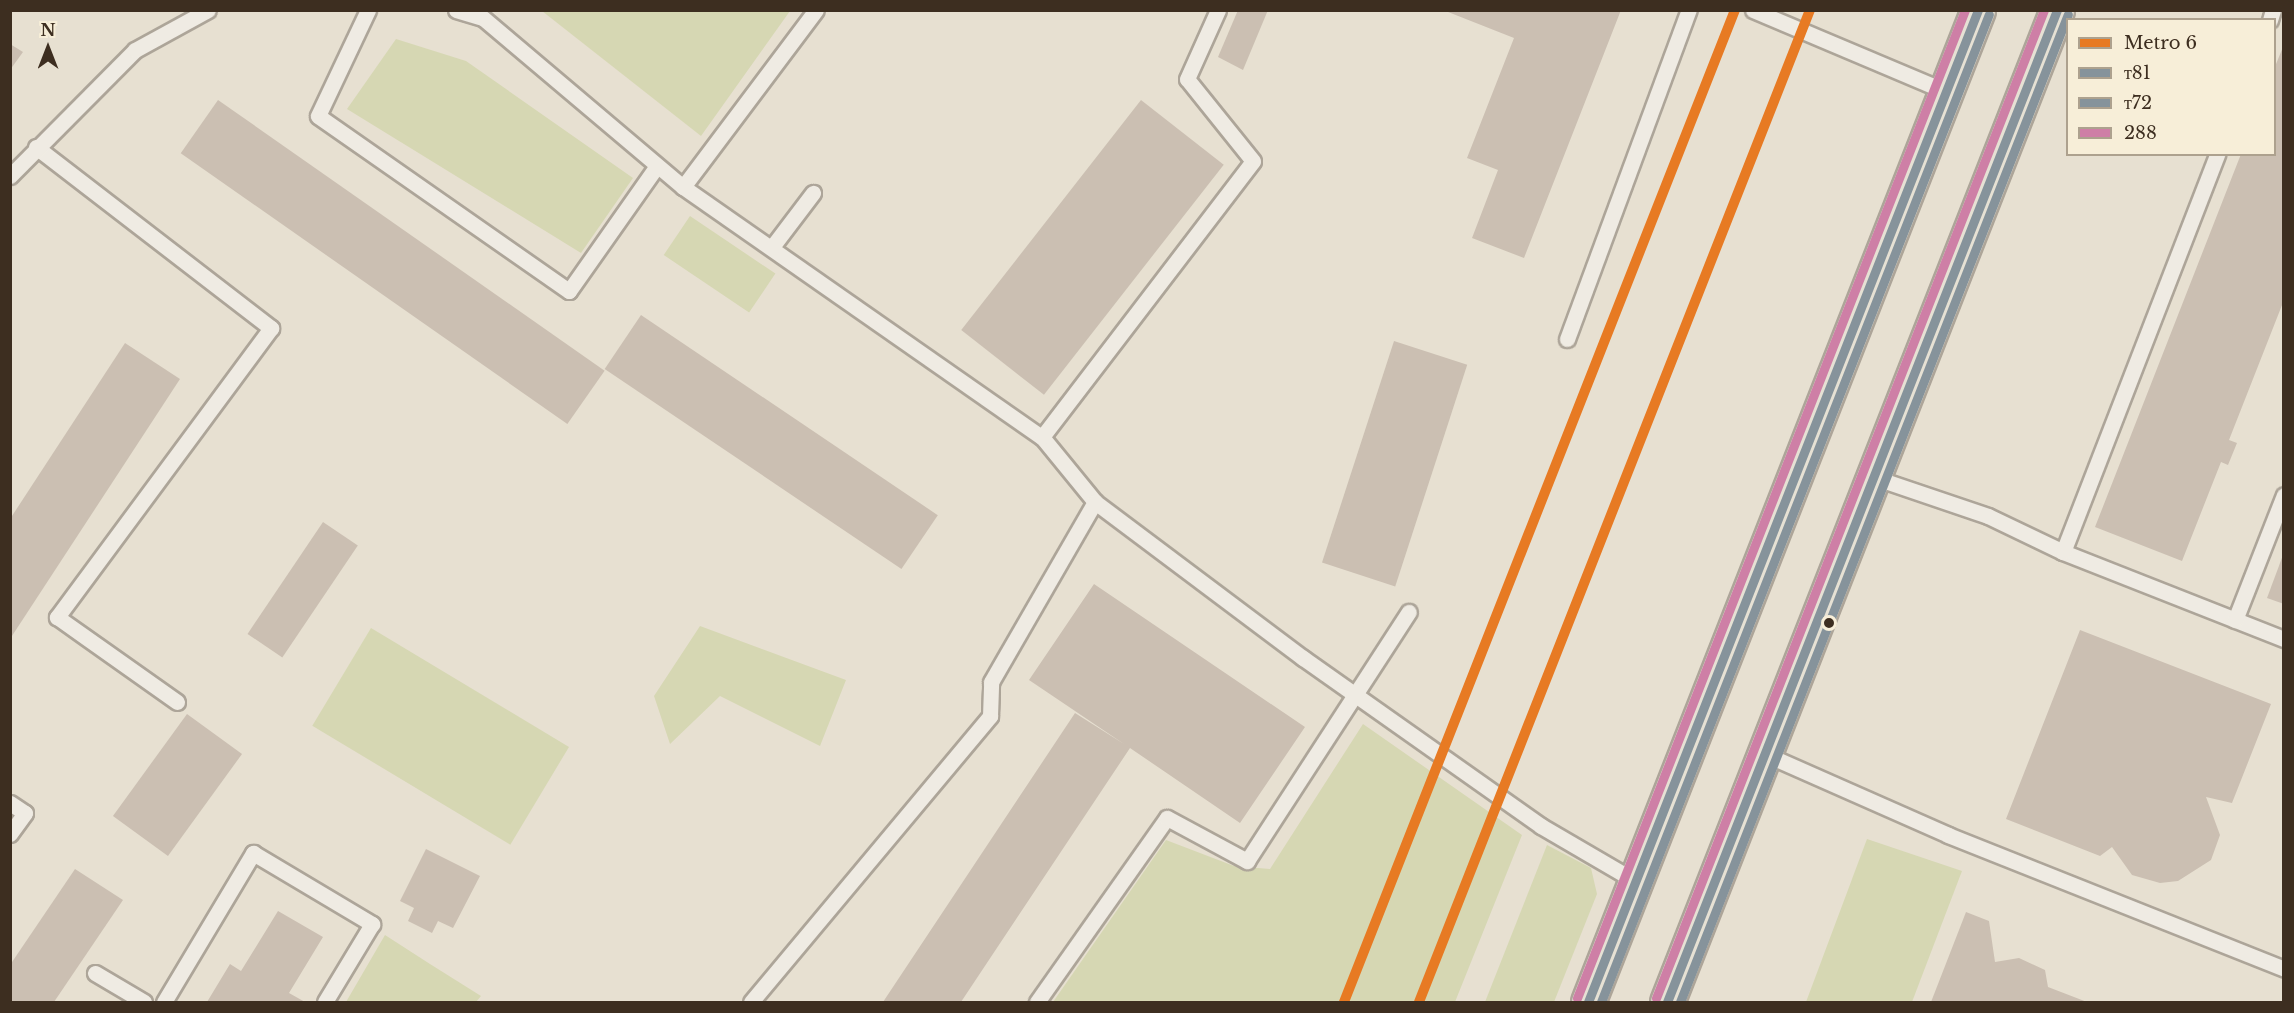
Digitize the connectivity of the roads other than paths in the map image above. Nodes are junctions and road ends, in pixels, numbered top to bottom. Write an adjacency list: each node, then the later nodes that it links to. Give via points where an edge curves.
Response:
1 (208, 10): 12 (lane, via 135,50)
2 (368, 10): 14 (lane, via 318,116 569,291)
3 (456, 10): 10 (lane)
4 (816, 10): 16 (lane)
5 (1218, 10): 20 (lane, via 1188,79 1252,161)
6 (1689, 10): 19 (lane)
7 (1753, 10): 11 (lane)
8 (1977, 10): 11 (main road)
9 (2057, 10): 21 (main road)
10 (486, 14): 14 (lane)
11 (1947, 92): 33 (main road)
12 (36, 147): 15 (lane); 29 (lane, via 271,328 57,617)
13 (2216, 156): 24 (lane)
14 (657, 165): 16 (lane)
15 (10, 176)
16 (683, 187): 18 (lane)
17 (813, 193): 18 (lane)
18 (772, 248): 20 (lane)
19 (1567, 339)
20 (1042, 436): 23 (lane)
21 (1876, 477): 24 (lane, via 1988,516); 30 (main road)
22 (2283, 495): 26 (lane)
23 (1095, 502): 28 (lane); 39 (lane, via 991,682 990,716)
24 (2063, 552): 26 (lane)
25 (1409, 612): 28 (lane)
26 (2235, 620): 27 (lane)
27 (2283, 639)
28 (1353, 693): 33 (lane, via 1541,826); 40 (lane, via 1247,861 1167,818)
29 (177, 702)
30 (1767, 755): 34 (lane, via 1948,835); 42 (main road)
31 (10, 803): 32 (lane, via 25,813)
32 (10, 834)
33 (1635, 881): 41 (main road)
34 (2283, 969)
35 (95, 973): 36 (lane)
36 (144, 1002)
37 (164, 1002): 38 (lane, via 253,853 372,924)
38 (325, 1002)
39 (752, 1002)
40 (1037, 1002)
41 (1588, 1002)
42 (1667, 1002)

